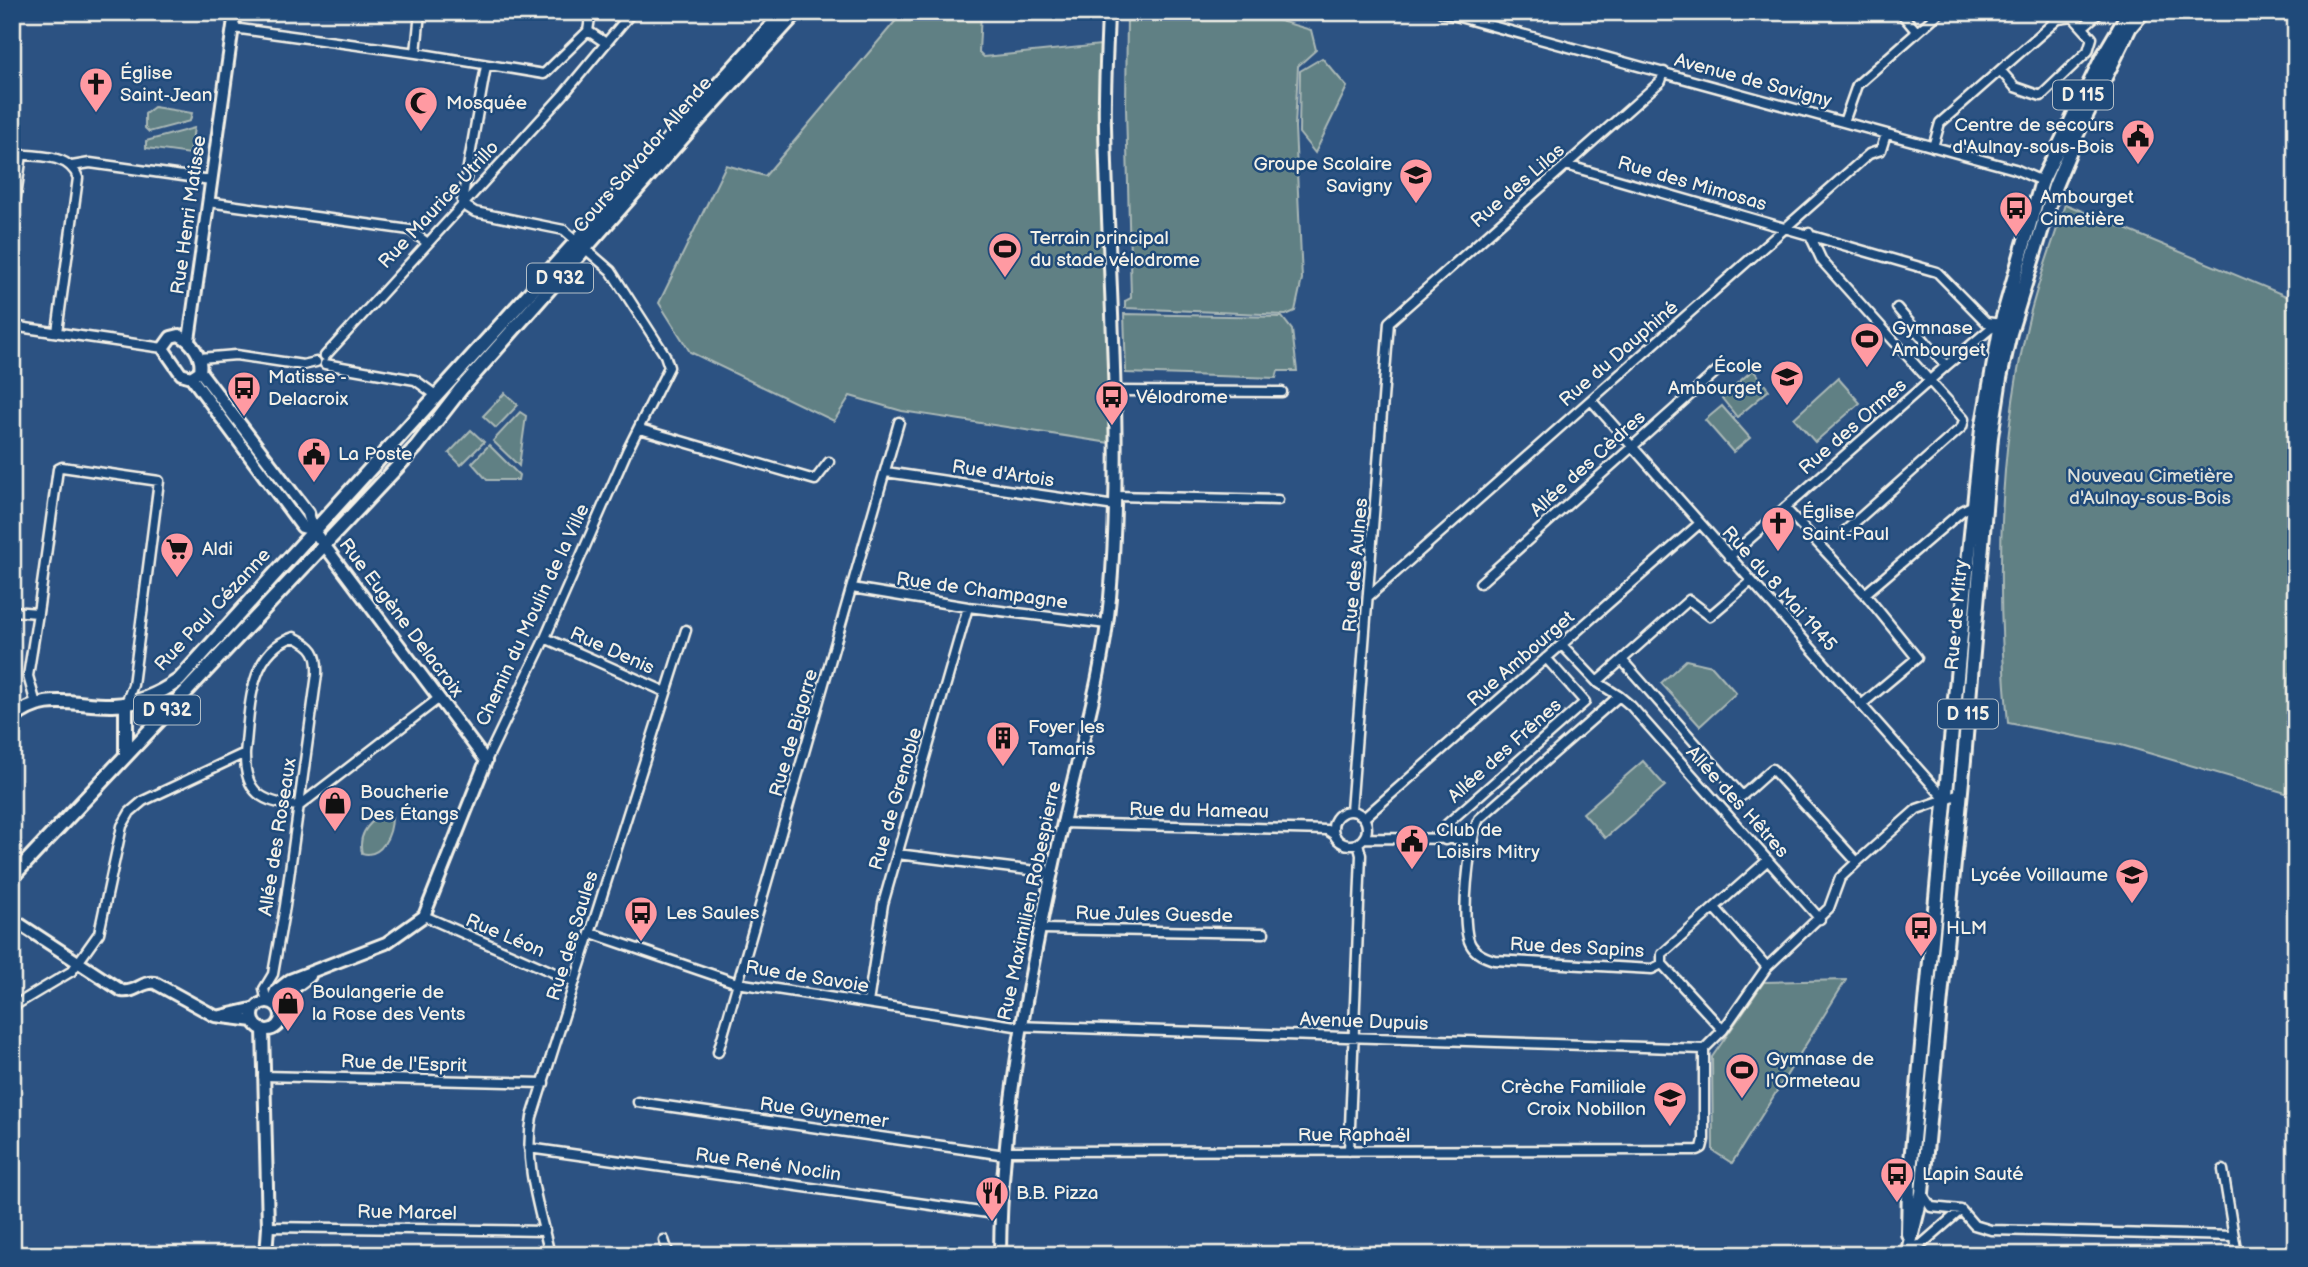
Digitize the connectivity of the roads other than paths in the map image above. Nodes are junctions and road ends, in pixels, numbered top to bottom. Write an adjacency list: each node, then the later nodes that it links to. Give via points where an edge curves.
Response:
1 (235, 12): 16 (street, Rue Henri Matisse)
2 (420, 12): 20 (street)
3 (591, 12): 17 (street)
4 (632, 12): 19 (street, Rue Maurice Utrillo)
5 (784, 12): 39 (main road, Cours Salvador Allende / D 932)
6 (797, 12): 39 (main road, Cours Salvador Allende / D 932)
7 (1108, 12): 53 (street, Rue Maximilien Robespierre, via 1105,123)
8 (1441, 12): 23 (street, Avenue de Savigny)
9 (1899, 12): 18 (street)
10 (1940, 12): 18 (street)
11 (2100, 12): 15 (street)
12 (2129, 12): 31 (main road, Rue de Mitry / D 115)
13 (2143, 12): 32 (main road, Rue de Mitry / D 115, via 2130,27)
14 (2055, 16): 15 (street, via 2073,17); 22 (street)
15 (2083, 27): 22 (street, via 2092,38 2088,51 2041,96 2015,87)
16 (233, 29): 20 (street); 30 (street, Rue Henri Matisse)
17 (588, 31): 19 (street); 21 (street, via 544,74)
18 (1917, 33): 24 (street, via 1857,85)
19 (606, 43): 34 (street, Rue Maurice Utrillo)
20 (416, 53): 21 (street)
21 (486, 66): 34 (street)
22 (2000, 70): 26 (street, via 1940,123)
23 (1664, 72): 24 (street, Avenue de Savigny); 28 (street, Rue des Lilas, via 1661,80)
24 (1844, 122): 25 (street, Avenue de Savigny)
25 (1886, 134): 26 (street, Avenue de Savigny); 36 (street, Rue du Dauphiné, via 1881,150 1868,155)
26 (1933, 147): 31 (street, Avenue de Savigny)
27 (17, 154): 29 (street, via 66,161); 35 (street)
28 (1566, 165): 36 (street, Rue des Mimosas); 41 (street, Rue des Lilas)
29 (72, 166): 30 (street, via 90,163); 44 (street, via 78,178)
30 (211, 180): 33 (street, Rue Henri Matisse)
31 (2042, 181): 32 (street, Avenue de Savigny); 42 (main road, Rue de Mitry / D 115)
32 (2055, 186): 96 (main road, Rue de Mitry / D 115, via 2000,378)
33 (208, 202): 38 (street, via 410,230); 45 (street, Rue Henri Matisse)
34 (462, 204): 38 (street, Rue Maurice Utrillo); 39 (street, Chemin du Moulin de la Ville, via 475,212 556,226)
35 (12, 222)
36 (1786, 227): 37 (street, Rue des Mimosas); 56 (street, Rue du Dauphiné)
37 (1809, 233): 42 (street, Rue des Mimosas, via 1937,272 1986,322); 52 (street, via 1822,261)
38 (426, 242): 48 (street, Rue Maurice Utrillo)
39 (581, 246): 55 (main road, Cours Salvador Allende / D 932); 58 (street, Chemin du Moulin de la Ville, via 611,271 665,355 668,373); 69 (main road, Cours Salvador Allende / D 932, via 416,447)
40 (1897, 308): 49 (street)
41 (1389, 321): 75 (street, Rue des Aulnes)
42 (2001, 324): 49 (street, Rue des Ormes); 64 (main road, Rue de Mitry / D 115, via 1982,429)
43 (12, 326): 44 (street)
44 (57, 332): 46 (street)
45 (188, 340): 46 (street, via 171,337); 47 (street)
46 (163, 348): 51 (street, via 181,374)
47 (200, 358): 48 (street, via 236,355 303,365); 51 (street)
48 (322, 361): 55 (street, via 415,380)
49 (1946, 366): 52 (street, Rue des Ormes)
50 (1718, 370): 59 (street, Allée des Cèdres)
51 (195, 374): 67 (street, Rue Eugène Delacroix, via 308,513)
52 (1929, 381): 65 (street, Rue des Ormes); 68 (street, via 1964,419 1962,427)
53 (1117, 391): 54 (street); 63 (street, Rue Maximilien Robespierre)
54 (1282, 392)
55 (437, 396): 67 (main road, Cours Salvador Allende / D 932)
56 (1591, 400): 59 (street, Rue du 8 Mai 1945); 75 (street, Rue du Dauphiné)
57 (899, 422): 61 (street, Rue de Bigorre)
58 (640, 429): 60 (street, via 815,480); 81 (street, Chemin du Moulin de la Ville)
59 (1631, 446): 66 (street, Rue du 8 Mai 1945); 72 (street, Allée des Cèdres)
60 (828, 462)
61 (886, 472): 63 (street, Rue d'Artois); 73 (street, Rue de Bigorre)
62 (1278, 500): 63 (street, Rue d'Artois)
63 (1115, 501): 79 (street, Rue Maximilien Robespierre)
64 (1975, 504): 74 (street); 97 (main road, Rue de Mitry / D 115)
65 (1785, 508): 70 (street, Rue des Ormes); 74 (street)
66 (1699, 524): 70 (street, Rue du 8 Mai 1945); 82 (street, Rue Ambourget)
67 (313, 530): 69 (street, Rue Eugène Delacroix); 90 (main road, Rue Paul Cézanne / D 932, via 179,680 156,696)
68 (1845, 531)
69 (323, 543): 88 (street, Rue Eugène Delacroix); 94 (main road, D 932)
70 (1729, 557): 71 (street, Rue du 8 Mai 1945)
71 (1751, 581): 84 (street, via 1710,616 1689,600); 91 (street, Rue du 8 Mai 1945)
72 (1480, 583)
73 (852, 588): 76 (street, Rue de Champagne); 122 (street, Rue de Bigorre)
74 (1865, 594): 91 (street, via 1917,658)
75 (1369, 596): 99 (street, Rue des Aulnes)
76 (968, 607): 79 (street, Rue de Champagne); 106 (street, Rue de Grenoble)
77 (12, 611): 78 (street)
78 (38, 613): 89 (street, via 28,676); 90 (street, via 58,469 159,481)
79 (1107, 624): 101 (street, Rue Maximilien Robespierre)
80 (686, 630): 86 (street, Rue des Saules)
81 (545, 638): 86 (street, Rue Denis); 95 (street, Chemin du Moulin de la Ville)
82 (1562, 645): 83 (street, Rue Ambourget); 85 (street, Allée des Hêtres)
83 (1546, 658): 100 (street, Rue Ambourget); 104 (street, Allée des Frênes, via 1585,702 1447,824)
84 (1622, 660): 85 (street); 108 (street, via 1742,796 1772,769)
85 (1597, 682): 87 (street, Allée des Hêtres)
86 (666, 692): 116 (street, Rue des Saules)
87 (1619, 696): 103 (street, via 1479,819); 107 (street, Allée des Hêtres)
88 (439, 699): 95 (street, Rue Eugène Delacroix); 98 (street)
89 (36, 704): 90 (main road, Rue Paul Cézanne / D 932, via 52,700); 92 (main road, Rue Paul Cézanne / D 932)
90 (126, 704): 94 (main road)
91 (1861, 705): 97 (street, Rue du 8 Mai 1945)
92 (12, 719)
93 (246, 753): 98 (street, via 245,771 254,791 267,801); 98 (street, Allée des Roseaux, via 256,672 283,641 294,637 318,658); 118 (street, via 143,801 130,812 122,825 99,933)
94 (126, 754): 110 (main road, D 932)
95 (485, 761): 112 (street, Chemin du Moulin de la Ville)
96 (1959, 794): 97 (street); 142 (main road, Rue de Mitry / D 115)
97 (1944, 798): 108 (street, via 1917,809); 142 (main road, Rue de Mitry / D 115)
98 (299, 806): 124 (street, Allée des Roseaux, via 273,974 264,989)
99 (1351, 811): 100 (street); 102 (street, via 1336,818)
100 (1364, 818): 105 (street, via 1367,828)
101 (1062, 823): 102 (street, Rue du Hameau, via 1327,830); 109 (street, Rue Maximilien Robespierre)
102 (1333, 834): 105 (street, via 1343,845)
103 (1471, 839): 104 (street); 119 (street, Rue des Sapins, via 1465,930 1478,953 1494,960 1606,967 1652,969)
104 (1445, 840): 105 (street)
105 (1361, 841): 131 (street)
106 (897, 854): 109 (street); 123 (street, Rue de Grenoble, via 883,904)
107 (1768, 860): 111 (street); 114 (street, Allée des Hêtres)
108 (1857, 862): 114 (street, via 1840,878 1832,904)
109 (1053, 873): 115 (street, Rue Maximilien Robespierre)
110 (12, 877)
111 (1714, 908): 119 (street, via 1662,954); 120 (street)
112 (424, 916): 121 (street, Rue Léon); 124 (street, via 386,943 317,970)
113 (12, 919): 118 (street)
114 (1820, 919): 120 (street)
115 (1042, 929): 117 (street, Rue Jules Guesde); 129 (street, Rue Maximilien Robespierre)
116 (591, 933): 121 (street, Rue des Saules); 122 (street, Rue de Savoie)
117 (1264, 933)
118 (79, 964): 125 (street); 127 (street, via 122,991 148,982 159,984)
119 (1662, 964): 130 (street, Rue des Sapins)
120 (1767, 967): 130 (street)
121 (575, 982): 135 (street, Rue des Saules)
122 (737, 983): 123 (street, Rue de Savoie); 133 (street, Rue de Bigorre)
123 (868, 1003): 129 (street, Rue de Savoie)
124 (273, 1004): 126 (street); 128 (street, via 280,1022)
125 (12, 1007)
126 (256, 1008): 127 (street); 128 (street)
127 (215, 1016): 128 (street)
128 (264, 1026): 134 (street)
129 (1023, 1026): 131 (street, Avenue Dupuis); 139 (street, Rue Maximilien Robespierre)
130 (1723, 1030): 132 (street)
131 (1354, 1037): 132 (street, Avenue Dupuis); 138 (street)
132 (1704, 1049): 138 (street, Rue Raphaël, via 1702,1148)
133 (718, 1052)
134 (263, 1076): 135 (street, Rue de l'Esprit); 145 (street)
135 (544, 1083): 137 (street, Rue des Saules, via 532,1117)
136 (638, 1102): 139 (street, Rue Guynemer)
137 (529, 1147): 143 (street, Rue René Noclin); 146 (street, Rue des Saules)
138 (1349, 1151): 139 (street, Rue Raphaël)
139 (1005, 1153): 143 (street, Rue Maximilien Robespierre)
140 (2223, 1170): 147 (street)
141 (1961, 1209): 142 (street); 144 (street); 147 (street, via 1974,1225 1991,1230)
142 (1924, 1210): 144 (street, via 1942,1213); 149 (main road, Rue de Mitry / D 115)
143 (1002, 1215): 153 (street, Rue Maximilien Robespierre)
144 (1940, 1226): 149 (street)
145 (268, 1227): 146 (street, Rue Marcel); 150 (street)
146 (545, 1231): 151 (street, Rue des Saules)
147 (2234, 1236): 154 (street)
148 (664, 1240): 152 (street)
149 (1911, 1253)
150 (266, 1255)
151 (551, 1255)
152 (670, 1255)
153 (1000, 1255)
154 (2237, 1255)

